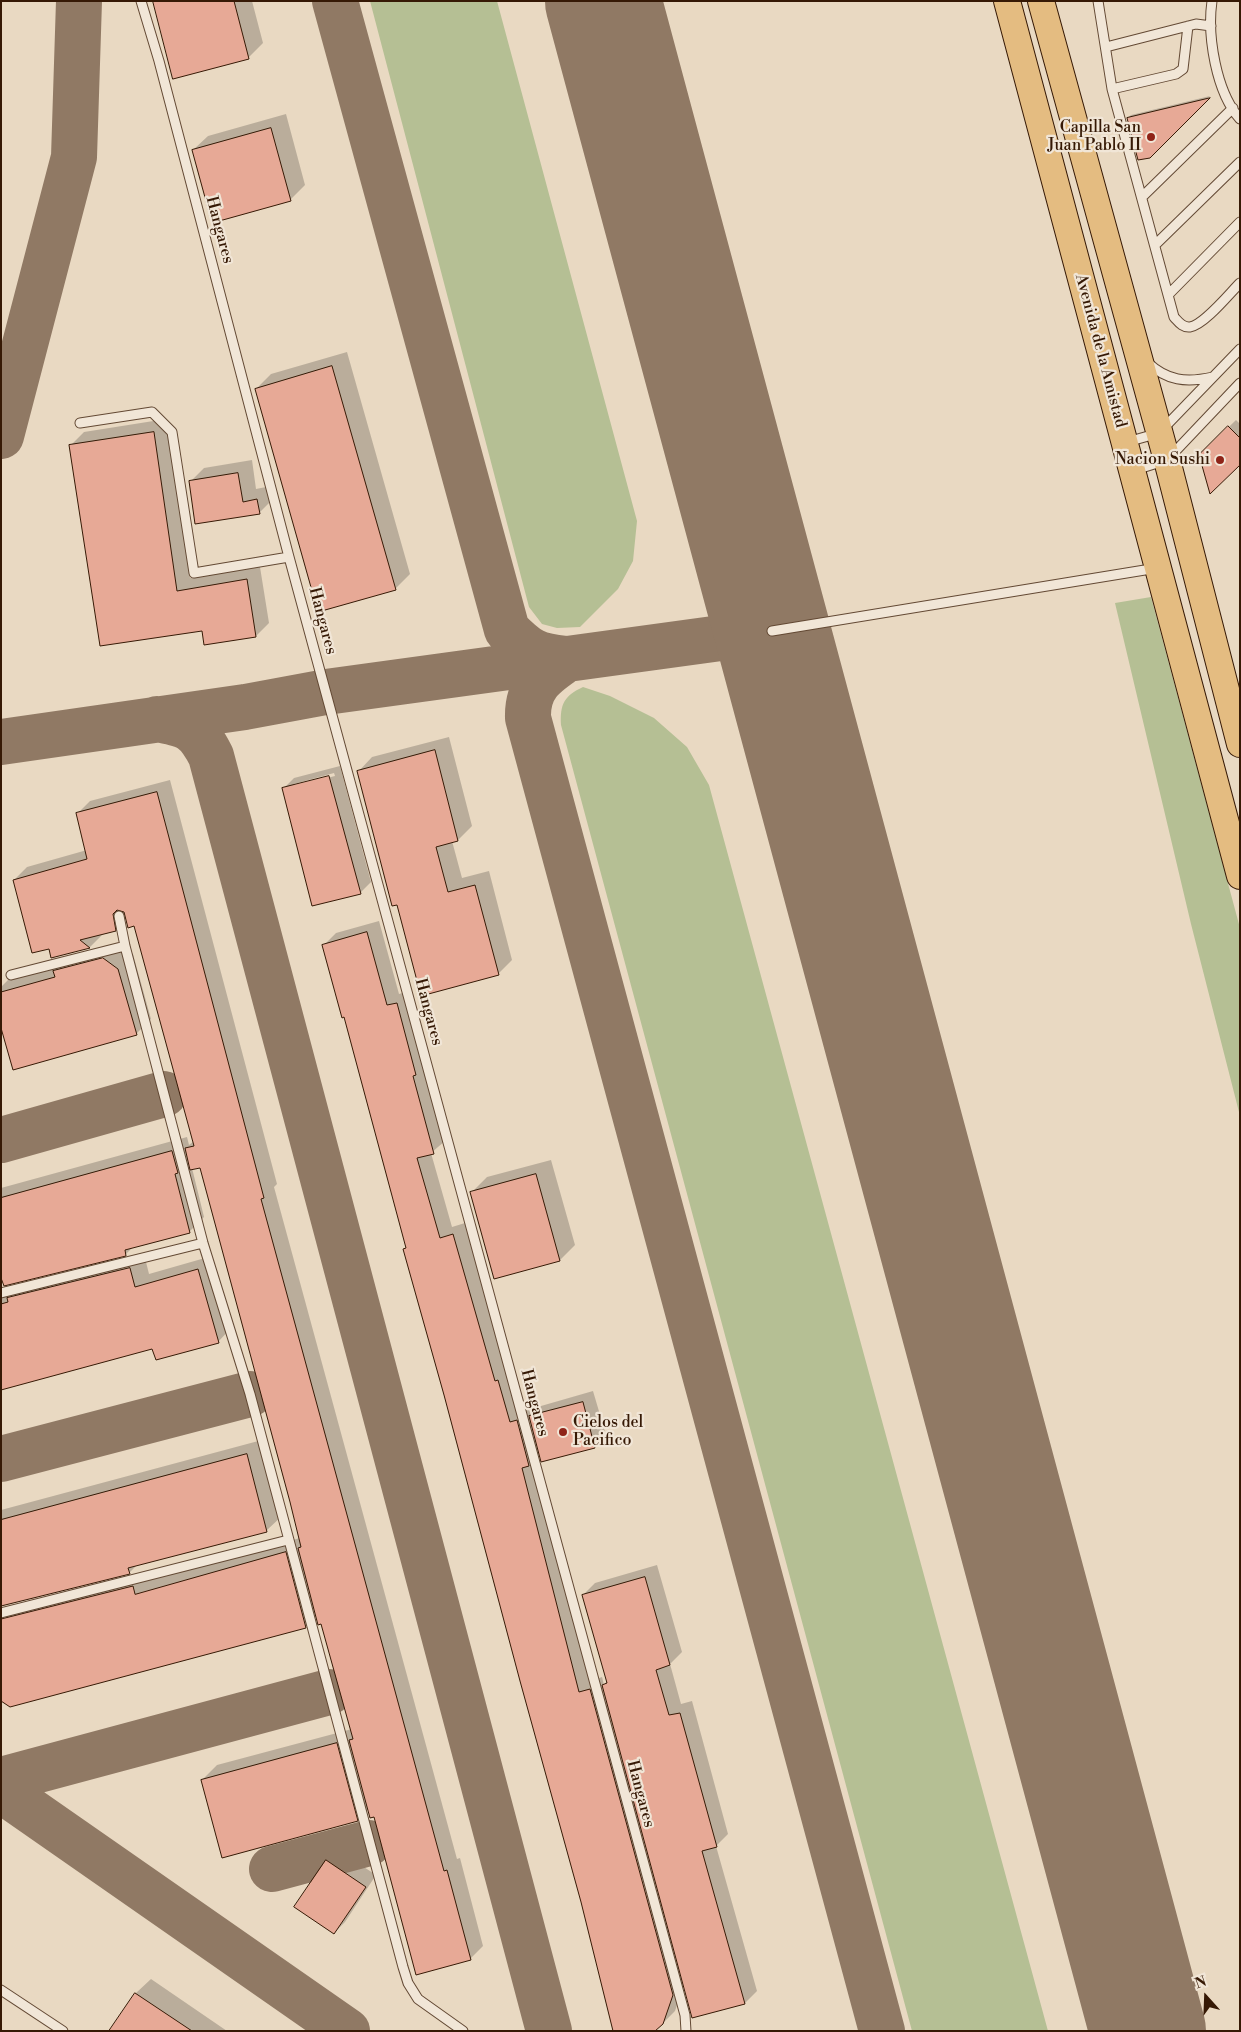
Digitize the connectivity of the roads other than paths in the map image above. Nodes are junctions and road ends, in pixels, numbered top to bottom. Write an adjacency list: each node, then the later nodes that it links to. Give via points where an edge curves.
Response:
1 (141, 1): 27 (lane, Hangares)
2 (1006, 1): 24 (main road, Avenida de la Amistad)
3 (1041, 1): 19 (main road)
4 (1212, 1): 7 (lane)
5 (1100, 2): 8 (lane)
6 (1188, 26): 7 (lane); 8 (lane); 9 (lane, via 1183,69 1176,74)
7 (1210, 26): 10 (lane, via 1222,87)
8 (1106, 47): 9 (lane)
9 (1112, 90): 13 (lane)
10 (1233, 108): 11 (lane); 13 (lane)
11 (1240, 120)
12 (1240, 162): 15 (lane)
13 (1142, 197): 15 (lane)
14 (1240, 222): 17 (lane)
15 (1155, 245): 17 (lane)
16 (1240, 283): 17 (lane, via 1203,320 1190,327 1183,326 1174,316)
17 (1168, 295)
18 (1240, 349): 20 (lane)
19 (1137, 352): 20 (lane, via 1162,375 1194,381); 23 (main road)
20 (1213, 377): 23 (lane)
21 (1240, 383): 25 (lane)
22 (80, 423): 27 (lane, via 152,412 172,432 194,573)
23 (1159, 433): 24 (lane); 25 (main road)
24 (1125, 442): 26 (main road, Avenida de la Amistad)
25 (1167, 460): 26 (lane); 30 (main road, via 1225,670)
26 (1132, 470): 28 (main road, Avenida de la Amistad)
27 (289, 557): 42 (lane, Hangares, via 682,2006)
28 (1158, 568): 29 (lane); 31 (main road, Avenida de la Amistad)
29 (772, 631)
30 (1240, 744)
31 (1240, 876)
32 (119, 916): 33 (lane)
33 (125, 946): 34 (lane); 35 (lane)
34 (11, 975)
35 (203, 1243): 36 (lane); 37 (lane, via 250,1394)
36 (1, 1293)
37 (288, 1540): 38 (lane); 40 (lane, via 408,1983 418,1999)
38 (1, 1613)
39 (1, 1990): 41 (lane)
40 (457, 2029)
41 (63, 2031)
42 (686, 2031)

